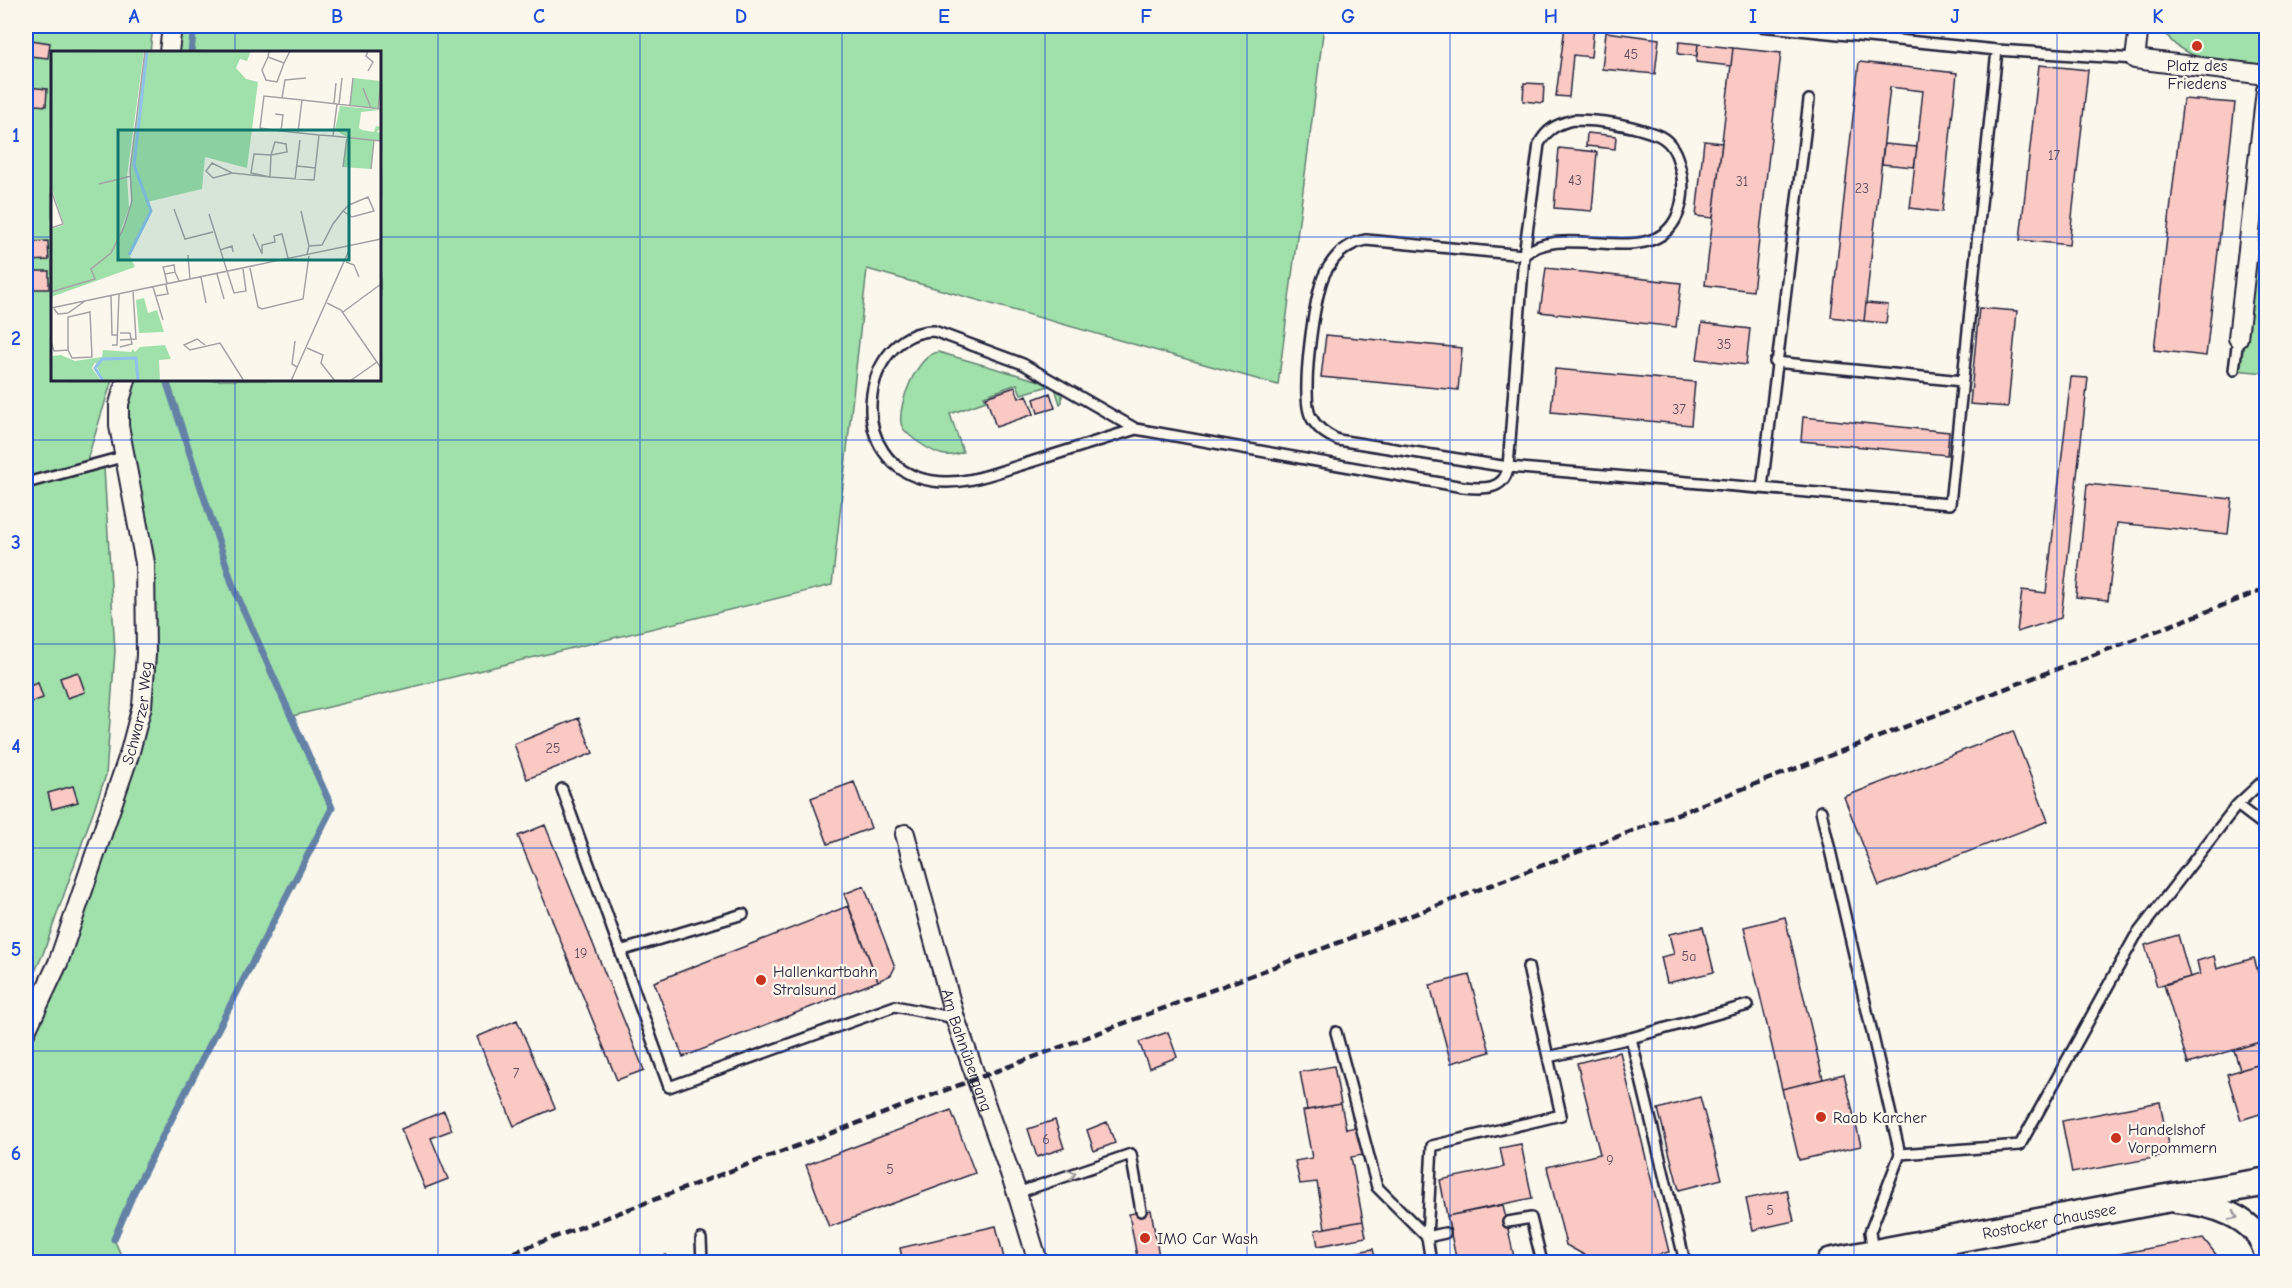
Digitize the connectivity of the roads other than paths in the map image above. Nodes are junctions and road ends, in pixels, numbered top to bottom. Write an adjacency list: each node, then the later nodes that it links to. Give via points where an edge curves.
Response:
1 (172, 26): 6 (street)
2 (1759, 26): 4 (lane)
3 (2139, 26): 7 (street)
4 (1784, 27): 5 (lane)
5 (1997, 50): 7 (lane); 16 (lane)
6 (169, 51)
7 (2135, 59): 8 (street)
8 (2266, 75)
9 (2266, 90): 12 (street)
10 (1809, 100): 13 (lane)
11 (1524, 255): 11 (lane, via 1531,248 1551,242 1637,243 1655,239 1678,214 1681,170 1674,149 1656,134 1588,120 1573,120 1545,133 1539,144); 19 (lane); 19 (lane, via 1366,240 1351,244 1329,266 1320,283 1306,381 1310,417 1328,436)
12 (2238, 338): 14 (lane)
13 (1775, 362): 16 (lane); 21 (lane)
14 (2234, 370)
15 (126, 381): 18 (street, Schwarzer Weg, via 118,426)
16 (1962, 381): 21 (lane, via 1950,504)
17 (1136, 429): 17 (lane, via 1036,370 934,332 905,339 891,354 877,380 870,412 875,440 893,463 920,478 943,482 972,480); 19 (lane, via 1463,487 1498,485)
18 (126, 456): 20 (lane); 33 (street, Schwarzer Weg, via 145,563 142,706 58,963)
19 (1508, 467): 21 (lane)
20 (26, 483)
21 (1762, 488)
22 (2266, 778): 24 (lane)
23 (562, 789): 29 (lane)
24 (2237, 805): 26 (lane); 37 (lane, via 2135,937 2020,1145)
25 (1821, 811): 37 (lane)
26 (2266, 826)
27 (905, 834): 32 (street, Am Bahnübergang)
28 (743, 914): 29 (lane)
29 (620, 951): 32 (lane, via 669,1086 896,1006)
30 (1528, 967): 36 (lane)
31 (1748, 1005): 35 (lane)
32 (955, 1018): 39 (street, Am Bahnübergang)
33 (26, 1031)
34 (1335, 1032): 44 (lane, via 1377,1187)
35 (1631, 1038): 36 (lane); 52 (lane)
36 (1548, 1057): 44 (lane, via 1562,1115 1432,1146)
37 (1900, 1154): 46 (lane, via 1870,1232)
38 (2266, 1182): 40 (main road, Rostocker Chaussee)
39 (1017, 1193): 41 (lane, one-way to 41, via 1131,1154); 49 (street, Am Bahnübergang)
40 (2157, 1200): 46 (main road, Rostocker Chaussee); 47 (street, one-way to 47, via 2202,1204 2231,1214 2253,1229 2264,1244)
41 (1141, 1211)
42 (1508, 1222): 51 (lane, via 1531,1218)
43 (1444, 1233): 44 (lane)
44 (1427, 1237): 50 (lane)
45 (701, 1239): 48 (lane)
46 (1890, 1255): 53 (main road, Rostocker Chaussee)
47 (2266, 1255)
48 (702, 1263)
49 (1038, 1263)
50 (1431, 1263)
51 (1542, 1263)
52 (1684, 1263)
53 (1832, 1263)

